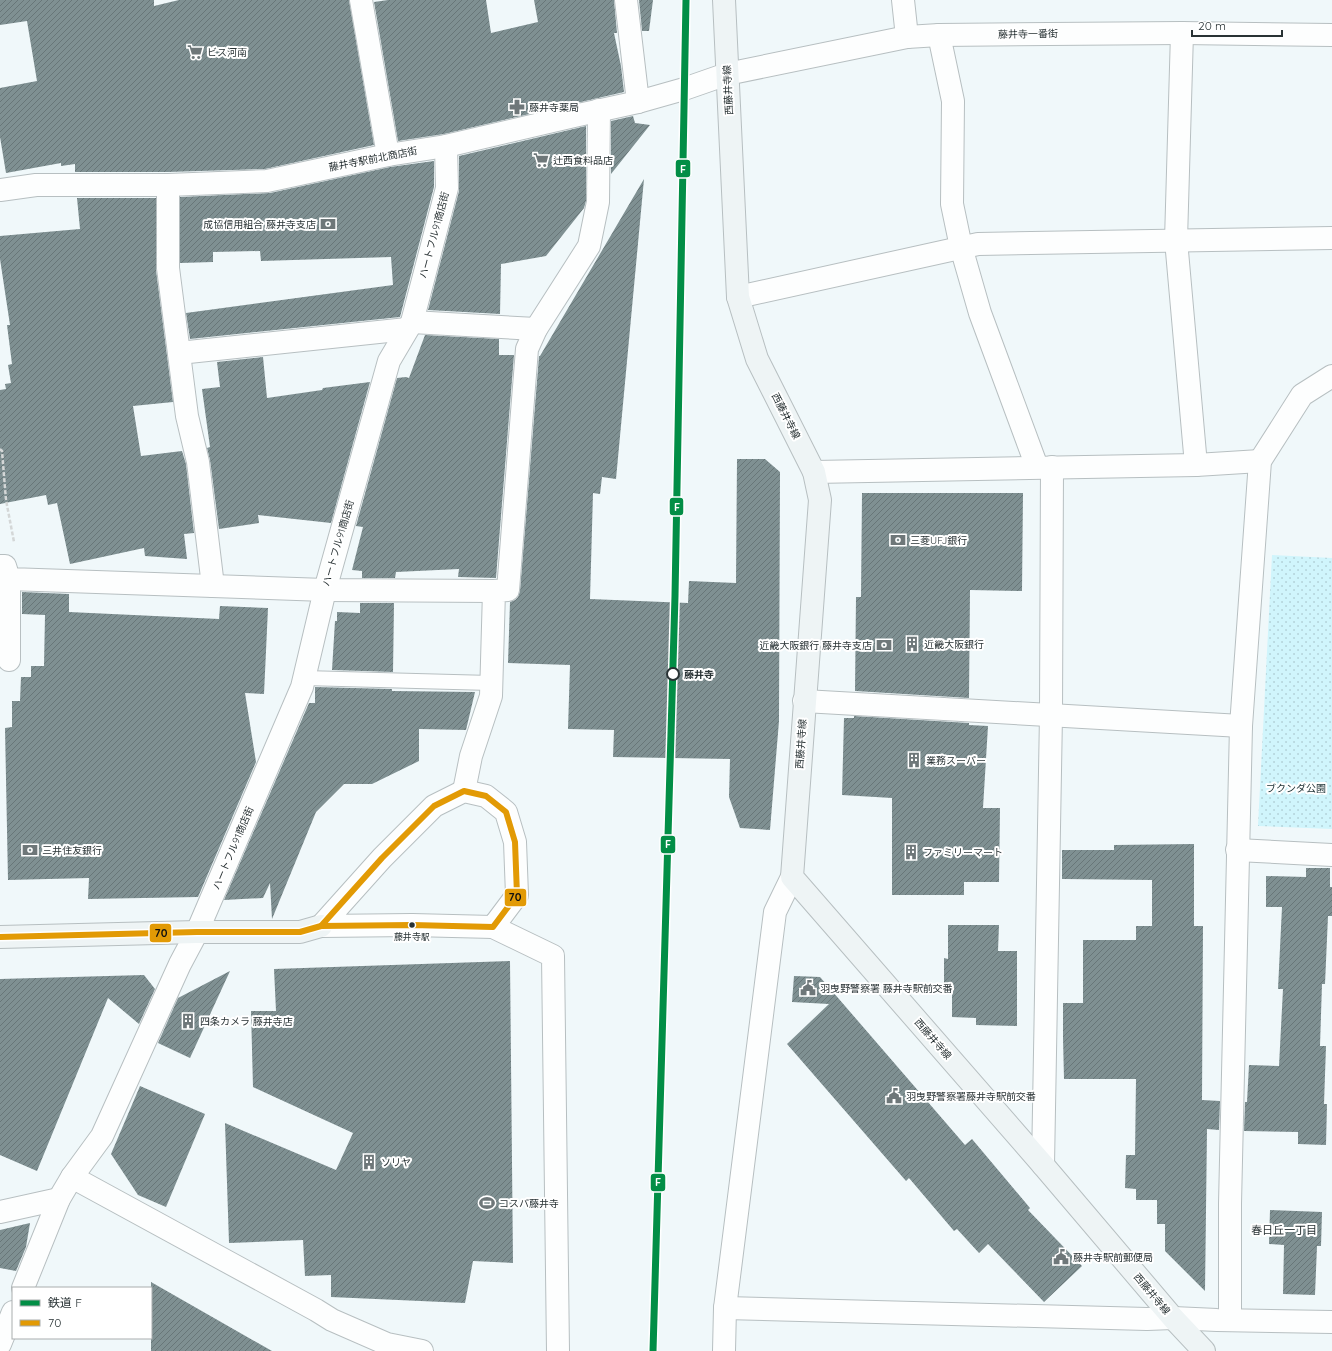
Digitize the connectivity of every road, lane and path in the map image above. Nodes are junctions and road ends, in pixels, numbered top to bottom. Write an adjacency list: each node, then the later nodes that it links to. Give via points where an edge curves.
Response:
1 (361, 0): 13 (street)
2 (626, 0): 10 (street)
3 (724, 0): 9 (main road, 西藤井寺線)
4 (903, 0): 8 (street)
5 (1182, 33): 6 (street, 藤井寺一番街); 7 (street, 藤井寺一番街); 17 (street)
6 (939, 35): 8 (street, 藤井寺一番街); 18 (street, via 953,101 952,204)
7 (1332, 35)
8 (907, 37): 9 (street, 藤井寺一番街)
9 (727, 74): 10 (street, 藤井寺一番街); 19 (main road, 西藤井寺線)
10 (634, 103): 11 (street, 藤井寺駅前北商店街)
11 (599, 110): 12 (street, 藤井寺駅前北商店街); 21 (street, via 598,202 589,246)
12 (446, 146): 13 (street, 藤井寺駅前北商店街); 20 (street, ハートフル91商店街, via 447,188)
13 (388, 155): 14 (street, 藤井寺駅前北商店街, via 267,181)
14 (168, 185): 15 (street, 藤井寺駅前北商店街, via 36,185); 22 (street, via 168,268)
15 (0, 188)
16 (1332, 238): 17 (street)
17 (1176, 240): 18 (street, via 978,244); 26 (street)
18 (961, 247): 19 (street); 27 (street, via 980,313)
19 (738, 297): 28 (main road, 西藤井寺線, via 757,359)
20 (410, 326): 21 (street); 22 (street); 31 (street, ハートフル91商店街, via 389,362)
21 (536, 330): 32 (street, via 527,349 508,590)
22 (178, 353): 30 (street, via 187,416 198,462)
23 (1332, 376): 25 (street, via 1302,395)
24 (0, 449): 29 (path)
25 (1260, 461): 26 (street); 38 (street)
26 (1196, 465): 27 (street)
27 (1044, 467): 28 (street); 37 (street)
28 (814, 472): 36 (main road, 西藤井寺線, via 820,500)
29 (10, 575): 30 (street); 33 (street)
30 (213, 586): 31 (street)
31 (325, 590): 32 (street); 34 (street, ハートフル91商店街)
32 (494, 591): 35 (street)
33 (9, 660)
34 (304, 678): 35 (lane); 45 (street, ハートフル91商店街)
35 (491, 683): 39 (street, via 491,696 471,756)
36 (804, 701): 37 (street); 42 (main road, 西藤井寺線)
37 (1051, 715): 38 (street); 47 (street)
38 (1240, 726): 40 (street)
39 (464, 791): 43 (street, via 434,806 382,858); 44 (street, via 486,796 506,812 515,842 517,894)
40 (1237, 850): 41 (street); 55 (street)
41 (1332, 855)
42 (792, 877): 47 (main road, 西藤井寺線); 52 (street, via 775,912)
43 (321, 926): 44 (street); 45 (main road, via 300,932)
44 (493, 927): 59 (street, via 553,956)
45 (197, 932): 46 (main road); 48 (street, ハートフル91商店街, via 102,1136)
46 (0, 937)
47 (1043, 1165): 54 (main road, 西藤井寺線)
48 (72, 1177): 49 (street, ハートフル91商店街); 58 (street, via 332,1320 387,1344)
49 (59, 1199): 50 (street); 51 (street, ハートフル91商店街)
50 (0, 1212)
51 (23, 1287)
52 (725, 1308): 54 (street); 60 (street)
53 (12, 1314): 57 (street)
54 (1173, 1318): 55 (street); 61 (main road, 西藤井寺線)
55 (1230, 1320): 56 (street)
56 (1332, 1322)
57 (0, 1344)
58 (422, 1351)
59 (558, 1351)
60 (724, 1351)
61 (1204, 1351)

